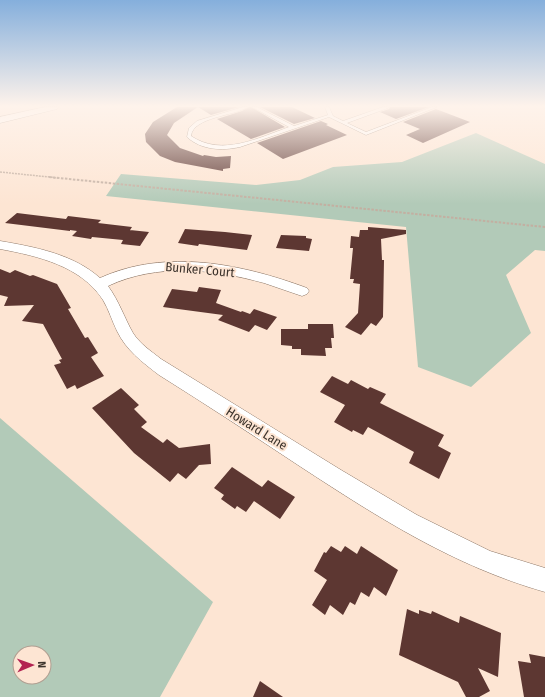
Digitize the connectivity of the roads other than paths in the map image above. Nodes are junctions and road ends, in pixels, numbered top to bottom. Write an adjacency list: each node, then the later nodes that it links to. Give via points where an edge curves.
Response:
1 (194, 140): 2 (lane, via 204,145 226,148)
2 (261, 140)
3 (0, 245): 4 (street, Howard Lane, via 24,248 51,256 74,266)
4 (98, 285): 5 (street, Bunker Court, via 131,271 170,265 243,273 273,280); 6 (street, Howard Lane, via 109,297 129,338 144,355 165,370 404,521 464,552)
5 (302, 291)
6 (545, 580)

